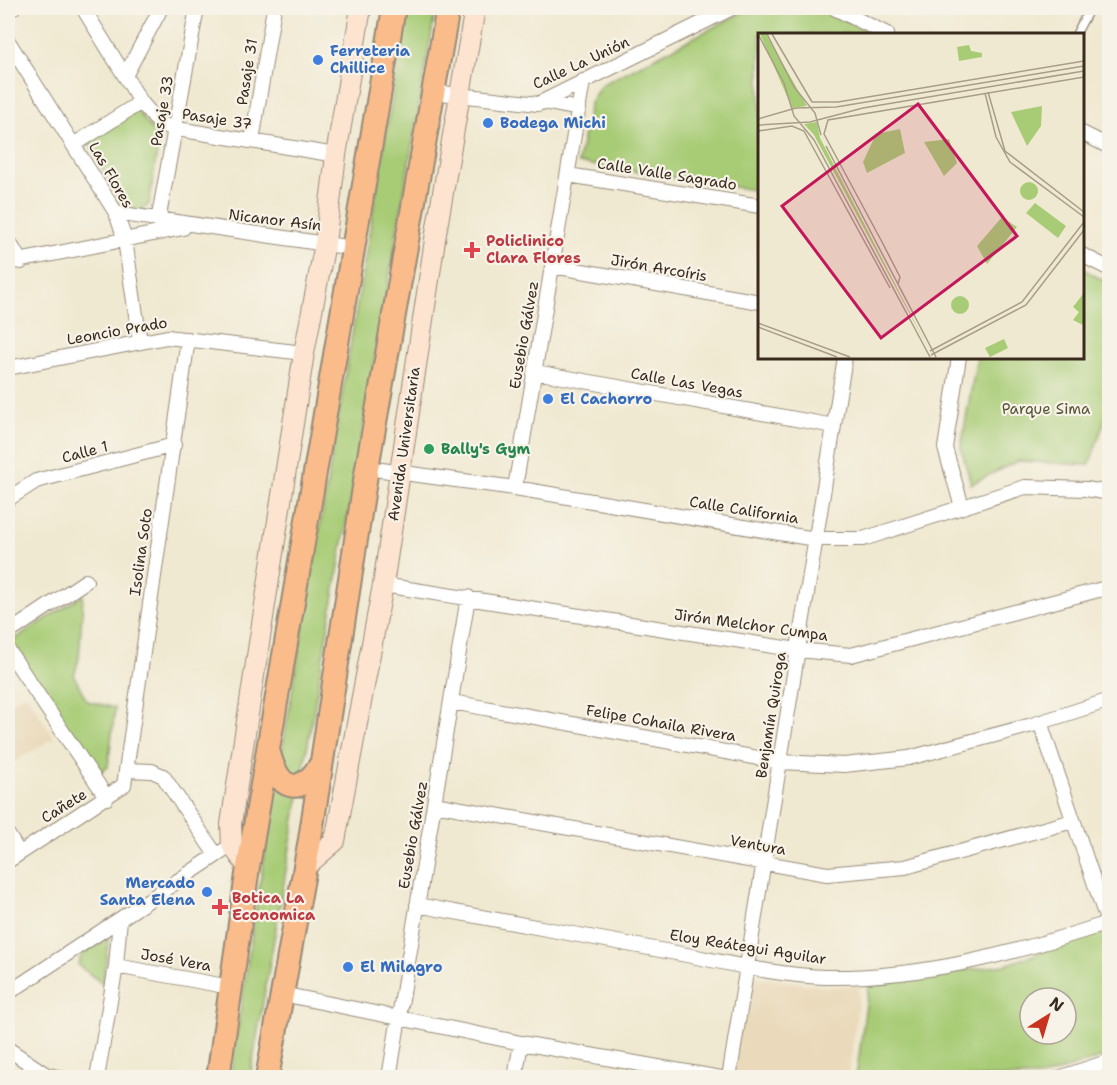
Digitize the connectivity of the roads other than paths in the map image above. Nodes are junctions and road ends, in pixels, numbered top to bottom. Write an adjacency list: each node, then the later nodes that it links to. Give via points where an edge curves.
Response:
1 (14, 8): 13 (street)
2 (83, 8): 17 (street, Pasaje 37)
3 (161, 8): 17 (street)
4 (196, 8): 24 (street, Pasaje 33)
5 (274, 8): 26 (street, Pasaje 31)
6 (361, 8): 29 (main road)
7 (394, 8): 38 (main road)
8 (448, 8): 19 (main road, Avenida Universitaria)
9 (474, 8): 20 (main road, Avenida Universitaria)
10 (732, 8): 18 (street, Calle La Unión)
11 (838, 8): 14 (street)
12 (1090, 8): 15 (lane)
13 (8, 11)
14 (885, 33)
15 (1077, 33)
16 (8, 41): 27 (street, Las Flores)
17 (125, 76): 21 (street, Pasaje 37)
18 (583, 81): 22 (street, Calle La Unión); 23 (street, Eusebio Gálvez)
19 (433, 92): 20 (street, Calle La Unión); 53 (main road, Avenida Universitaria)
20 (460, 96): 22 (street, Calle La Unión); 54 (main road, Avenida Universitaria)
21 (141, 102): 24 (street, Pasaje 37, via 158,122); 27 (street)
22 (543, 102): 23 (street)
23 (579, 109): 30 (street, Eusebio Gálvez)
24 (177, 128): 26 (street, Pasaje 37); 33 (street, Pasaje 33)
25 (1084, 134): 28 (street)
26 (252, 141): 29 (street, Pasaje 37)
27 (75, 144): 32 (street, Las Flores)
28 (1110, 147)
29 (336, 155): 37 (main road)
30 (568, 175): 31 (street, Calle Valle Sagrado); 41 (street, Eusebio Gálvez)
31 (758, 206)
32 (116, 213): 33 (street, Nicanor Asín); 36 (street, Las Flores)
33 (159, 221): 34 (street, Nicanor Asín)
34 (191, 226): 36 (street, Nicanor Asín); 37 (street, Nicanor Asín)
35 (8, 240): 40 (street)
36 (125, 240): 40 (street, Nicanor Asín); 45 (street, Las Flores)
37 (325, 243): 38 (street, Nicanor Asín); 46 (main road)
38 (353, 248): 70 (main road)
39 (1084, 256): 42 (street)
40 (14, 262)
41 (553, 266): 43 (street, Jirón Arcoíris); 50 (street, Eusebio Gálvez)
42 (1110, 269)
43 (758, 302)
44 (188, 339): 45 (street, Leoncio Prado, via 167,337); 46 (street, Leoncio Prado); 52 (street, Isolina Soto)
45 (140, 342): 49 (street, Leoncio Prado)
46 (304, 353): 78 (main road, via 231,824)
47 (845, 358): 51 (street, Benjamín Quiroga)
48 (959, 358): 58 (street, via 945,448)
49 (8, 368)
50 (535, 372): 51 (street, Calle Las Vegas); 55 (street, Eusebio Gálvez)
51 (834, 426): 59 (street, Benjamín Quiroga)
52 (174, 445): 57 (street, Calle 1, via 36,481); 73 (street, Isolina Soto)
53 (367, 468): 54 (street, Calle California); 72 (main road, Avenida Universitaria)
54 (400, 472): 55 (street, Calle California); 61 (main road, Avenida Universitaria)
55 (515, 488): 59 (street, Calle California)
56 (1110, 493): 58 (street, Calle California, via 1025,487)
57 (8, 499)
58 (962, 507): 59 (street, Calle California, via 863,539)
59 (816, 539): 66 (street, Benjamín Quiroga)
60 (86, 581): 64 (street)
61 (383, 585): 63 (street, Jirón Melchor Cumpa); 83 (main road, Avenida Universitaria, via 335,841)
62 (1110, 587): 66 (street, Jirón Melchor Cumpa, via 851,655)
63 (468, 597): 66 (street, Jirón Melchor Cumpa); 68 (street, Eusebio Gálvez)
64 (8, 633)
65 (8, 650): 74 (street)
66 (798, 650): 71 (street, Benjamín Quiroga)
67 (1110, 700): 69 (street, Felipe Cohaila Rivera)
68 (452, 702): 71 (street, Felipe Cohaila Rivera); 75 (street, Eusebio Gálvez)
69 (1040, 722): 71 (street, Felipe Cohaila Rivera, via 909,758 844,765); 76 (street)
70 (268, 751): 72 (main road, via 274,773 293,784 311,780); 82 (main road)
71 (780, 762): 81 (street, Benjamín Quiroga)
72 (321, 764): 83 (main road, Avenida Universitaria)
73 (127, 770): 74 (street, Cañete, via 124,785); 79 (street, via 152,771 163,776)
74 (107, 798): 80 (street, Cañete)
75 (434, 804): 81 (street, Ventura); 84 (street, Eusebio Gálvez)
76 (1073, 821): 81 (street, Ventura, via 905,867 828,874); 87 (street, Eloy Reátegui Aguilar, via 1108,923 1001,955 886,975 823,977)
77 (8, 835): 80 (street)
78 (232, 844): 79 (street); 82 (main road)
79 (216, 855): 85 (street)
80 (13, 857)
81 (763, 863): 87 (street, Benjamín Quiroga)
82 (248, 867): 88 (main road)
83 (305, 867): 90 (main road, Avenida Universitaria)
84 (417, 905): 87 (street, Eloy Reátegui Aguilar); 91 (street, Eusebio Gálvez)
85 (120, 919): 86 (street); 89 (street)
86 (116, 966): 88 (street, José Vera); 96 (street)
87 (747, 966): 102 (street, Benjamín Quiroga)
88 (230, 987): 97 (main road)
89 (8, 993)
90 (282, 994): 91 (street); 98 (main road, Avenida Universitaria)
91 (398, 1016): 92 (street); 99 (street, Eusebio Gálvez)
92 (521, 1043): 100 (street); 101 (street)
93 (8, 1049): 95 (street, via 45,1074)
94 (1110, 1061): 103 (street)
95 (61, 1077)
96 (97, 1077)
97 (218, 1077)
98 (267, 1077)
99 (388, 1077)
100 (515, 1077)
101 (721, 1077)
102 (729, 1077)
103 (1059, 1077)

